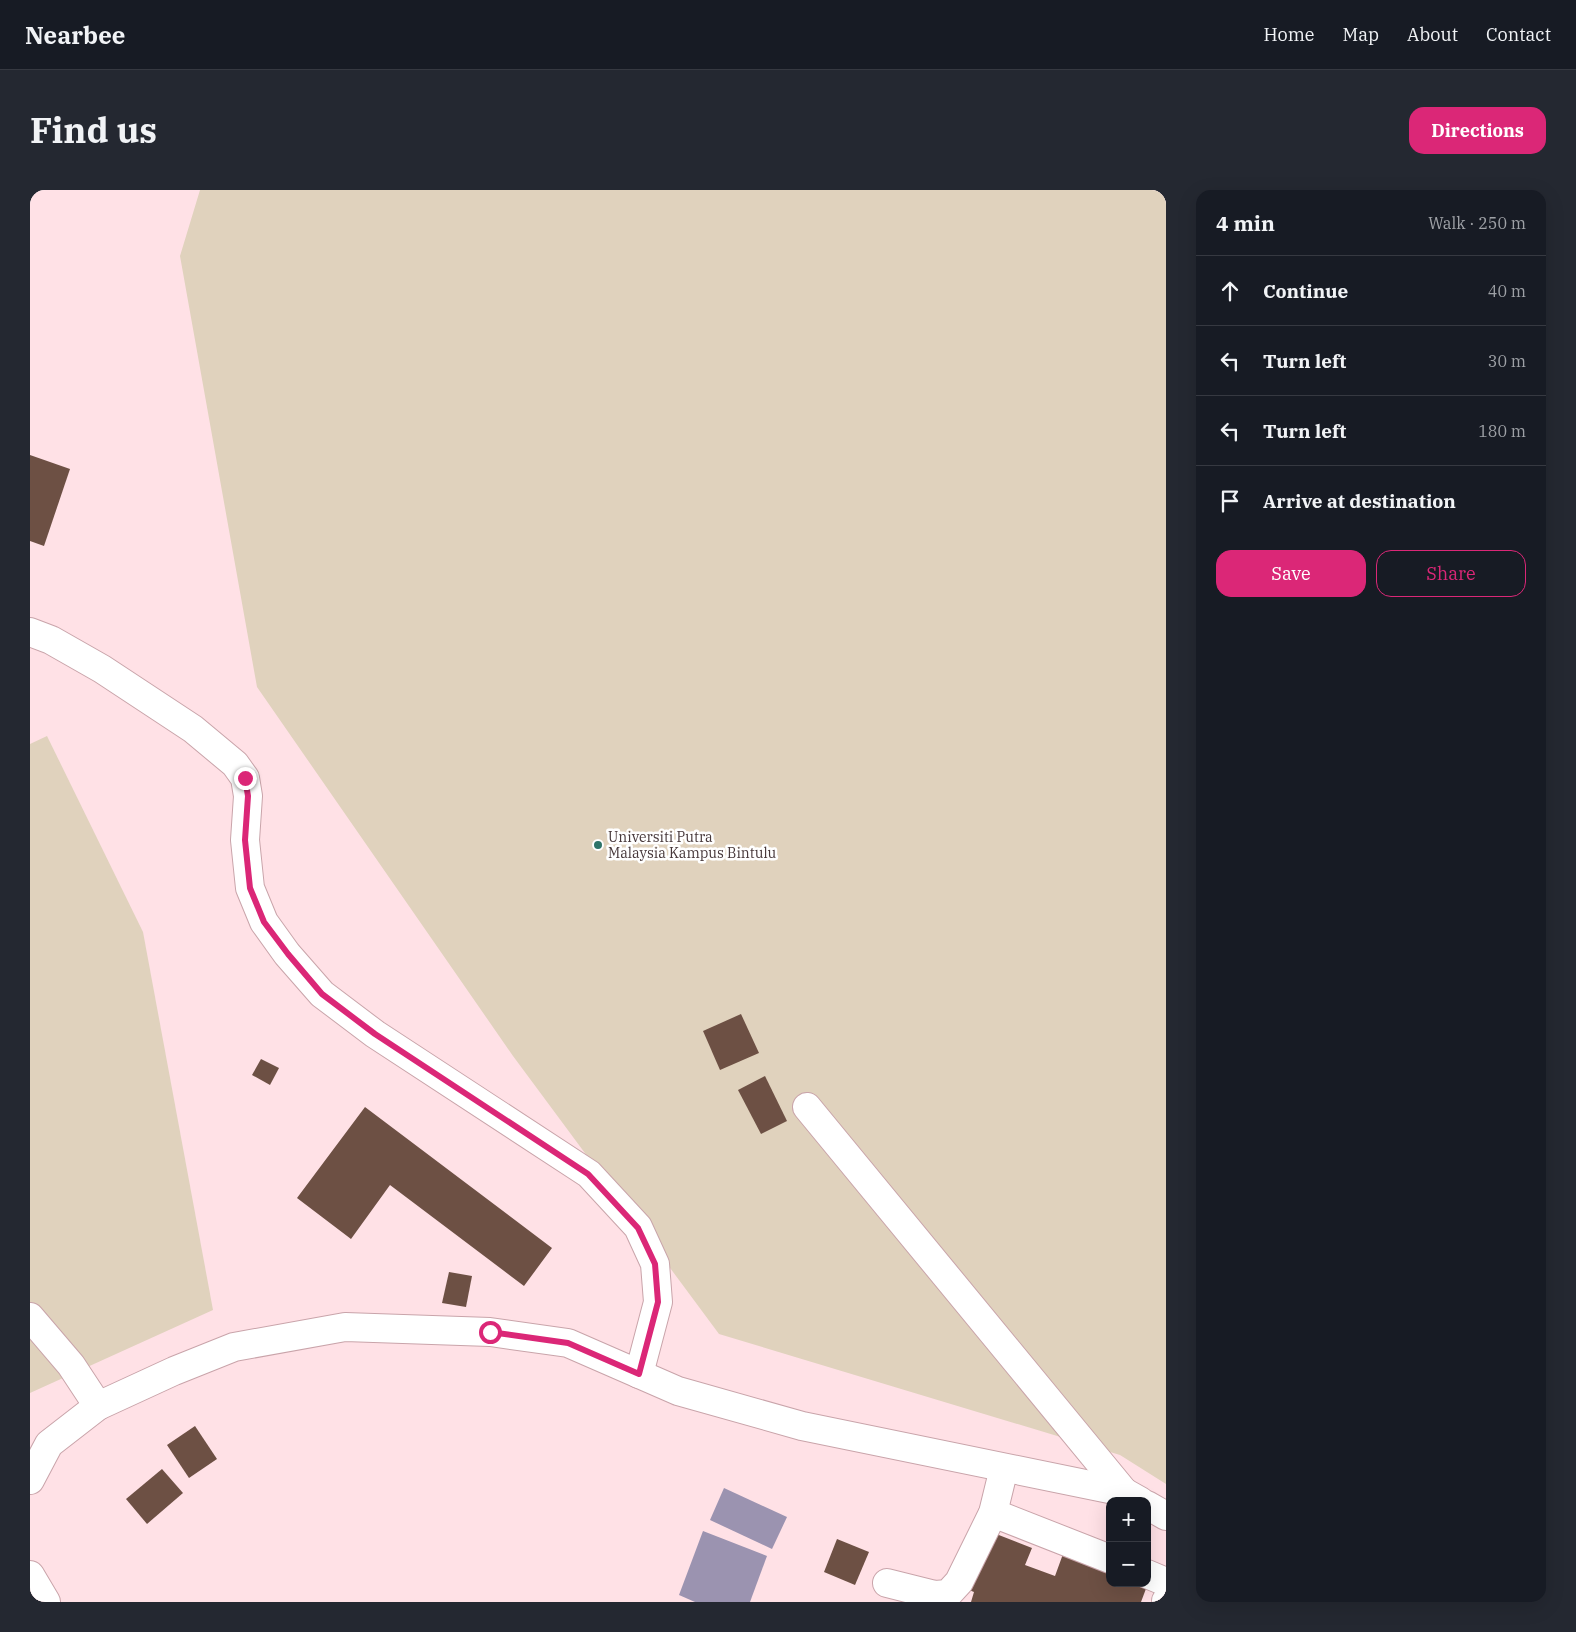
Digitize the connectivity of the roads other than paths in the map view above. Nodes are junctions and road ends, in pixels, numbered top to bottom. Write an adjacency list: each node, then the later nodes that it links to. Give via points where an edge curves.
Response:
1 (30, 632): 4 (street, via 102,668 193,729 235,764 245,778 248,796 245,840 250,888 264,922 322,994 375,1034 588,1174 638,1228 655,1264 658,1302)
2 (807, 1107): 8 (street)
3 (30, 1318): 5 (street, via 71,1365)
4 (639, 1374): 5 (street, via 568,1343 490,1332 345,1327 234,1347); 6 (street, via 678,1391 802,1426)
5 (98, 1406): 7 (street, via 49,1444)
6 (1004, 1468): 8 (street); 10 (street)
7 (30, 1480)
8 (1132, 1496)
9 (1151, 1507): 11 (street)
10 (993, 1513): 12 (street); 16 (street, via 959,1582 948,1594 934,1595)
11 (1166, 1516)
12 (1106, 1557)
13 (30, 1576): 17 (street)
14 (1151, 1576): 15 (street)
15 (1166, 1582)
16 (887, 1583)
17 (46, 1602)

